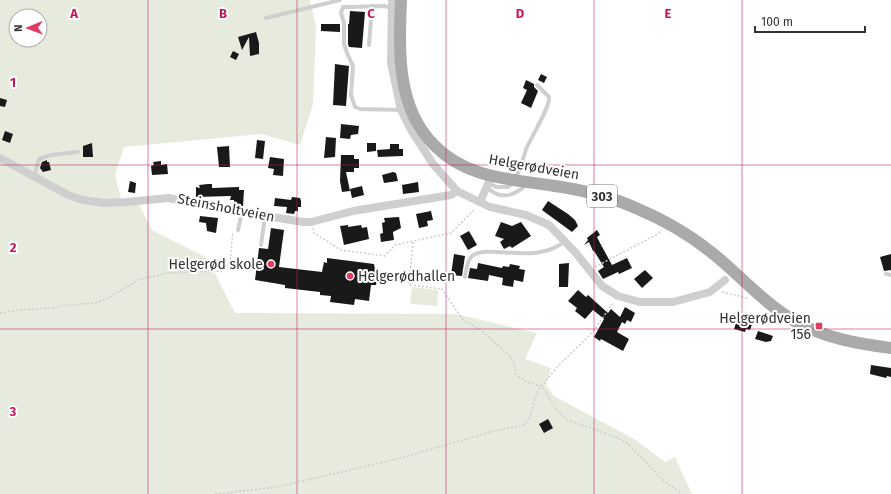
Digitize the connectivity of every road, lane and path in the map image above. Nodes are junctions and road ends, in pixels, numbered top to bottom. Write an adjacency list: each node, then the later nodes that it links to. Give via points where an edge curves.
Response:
1 (340, 0): 6 (lane)
2 (392, 0): 5 (street)
3 (401, 0): 15 (main road, Helgerødveien / 303, via 400,65 406,95 415,118 425,136 444,154)
4 (372, 6): 5 (lane); 7 (lane); 9 (lane, via 344,7 341,13 345,49 353,66 353,104 360,109)
5 (392, 9): 9 (street, via 391,63)
6 (266, 18)
7 (369, 45)
8 (537, 85): 13 (lane, via 549,97 549,104 521,162)
9 (401, 110): 16 (street, via 433,164)
10 (78, 152): 12 (lane, via 51,154 40,159)
11 (0, 158): 12 (street, Steinsholtveien)
12 (34, 176): 18 (street, Steinsholtveien, via 82,200 112,202 169,198)
13 (516, 181): 14 (main road, Helgerødveien / 303); 15 (main road, Helgerødveien / 303)
14 (529, 182): 15 (lane, via 509,196 498,195); 21 (main road, Helgerødveien / 303, via 602,196)
15 (489, 183): 17 (street)
16 (458, 191): 17 (street); 20 (street, Steinsholtveien, via 451,195 353,211)
17 (480, 202): 23 (street, via 540,220); 24 (path, via 454,231 447,235)
18 (242, 211): 19 (street, Steinsholtveien); 22 (lane)
19 (266, 215): 20 (street, Steinsholtveien); 25 (lane)
20 (311, 222): 24 (path, via 314,233 341,250 385,256 394,245)
21 (666, 222): 26 (path, via 656,235); 33 (main road, Helgerødveien / 303, via 712,252 765,300 797,322 838,338)
22 (238, 230): 32 (path, via 233,231 230,261 223,271 166,273 138,280 95,303)
23 (565, 241): 26 (street); 29 (lane, via 553,249 540,252 488,252 472,255)
24 (413, 242): 34 (path, via 409,285 442,289 463,320 481,330 510,356 516,375 527,382)
25 (262, 245)
26 (590, 269): 31 (street, via 602,286)
27 (886, 274): 28 (lane)
28 (891, 275)
29 (465, 277)
30 (725, 280): 31 (street, via 710,292 673,302 640,302)
31 (618, 296): 34 (path, via 592,333 557,367)
32 (0, 313)
33 (891, 348)
34 (542, 386): 35 (path, via 535,396 530,417 524,425 494,431 402,458 277,487); 36 (path, via 562,416 627,443 663,480)
35 (215, 494)
36 (682, 494)

